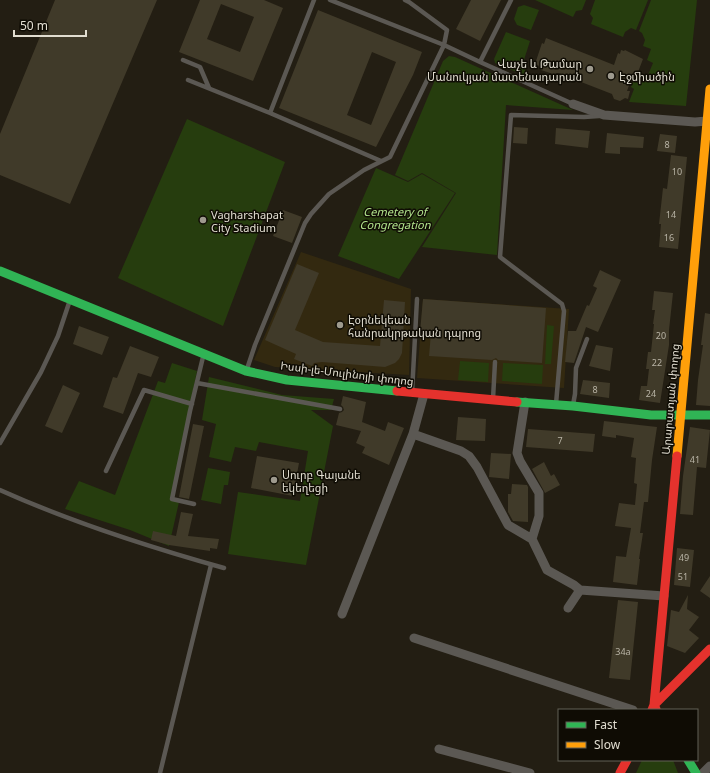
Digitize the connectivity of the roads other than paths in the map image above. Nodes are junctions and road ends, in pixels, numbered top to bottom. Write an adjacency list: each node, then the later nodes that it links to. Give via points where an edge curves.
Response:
1 (314, 0): 12 (lane)
2 (330, 0): 5 (lane)
3 (405, 0): 5 (lane, via 447,30)
4 (511, 0): 7 (lane)
5 (444, 45): 7 (lane); 15 (lane, via 390,157)
6 (183, 60): 9 (lane, via 200,67)
7 (480, 62): 11 (lane)
8 (188, 80): 9 (lane)
9 (209, 88): 12 (lane)
10 (710, 89): 14 (street, Արարատյան փողոց)
11 (572, 104): 13 (street)
12 (270, 113): 15 (lane)
13 (604, 116): 14 (street); 29 (lane, via 511,115 500,257 562,304 564,311)
14 (708, 121): 32 (street, Արարատյան փողոց)
15 (382, 161): 22 (lane, via 329,194 310,214)
16 (0, 271): 17 (street, Իսսի-լե-Մուլինոյի փողոց)
17 (71, 299): 20 (street, Իսսի-լե-Մուլինոյի փողոց); 35 (lane, via 58,336 41,372)
18 (417, 299): 24 (lane)
19 (587, 339): 30 (lane, via 576,368)
20 (204, 355): 22 (street, Իսսի-լե-Մուլինոյի փողոց); 23 (lane)
21 (495, 362): 26 (lane)
22 (246, 371): 24 (street, Իսսի-լե-Մուլինոյի փողոց, via 287,380)
23 (197, 383): 28 (lane); 31 (lane)
24 (412, 393): 25 (street, Իսսի-լե-Մուլինոյի փողոց)
25 (424, 394): 26 (street, Իսսի-լե-Մուլինոյի փողոց); 34 (street)
26 (493, 399): 27 (street, Իսսի-լե-Մուլինոյի փողոց)
27 (525, 402): 29 (street, Իսսի-լե-Մուլինոյի փողոց); 39 (street, via 517,453 539,493 539,516)
28 (192, 404): 36 (lane, via 144,390); 38 (lane, via 172,499)
29 (556, 405): 30 (street, Իսսի-լե-Մուլինոյի փողոց)
30 (573, 406): 32 (street, Իսսի-լե-Մուլինոյի փողոց, via 651,414)
31 (340, 409)
32 (681, 414): 33 (street, Իսսի-լե-Մուլինոյի փողոց); 43 (street, Արարատյան փողոց)
33 (710, 415)
34 (413, 434): 39 (street, via 469,456 508,525); 45 (street)
35 (0, 443)
36 (106, 471)
37 (0, 490): 40 (lane, via 120,536)
38 (194, 504)
39 (532, 539): 42 (street, via 547,570 574,584)
40 (211, 565): 41 (lane); 54 (lane)
41 (224, 568)
42 (580, 590): 43 (street); 44 (street)
43 (664, 596): 48 (street, Արարատյան փողոց)
44 (568, 608)
45 (342, 614)
46 (414, 638): 49 (street)
47 (710, 649): 48 (street)
48 (654, 708)
49 (630, 709)
50 (439, 749): 55 (street)
51 (626, 761): 56 (street)
52 (689, 761): 57 (street)
53 (710, 766): 58 (street)
54 (160, 773)
55 (530, 773)
56 (620, 773)
57 (696, 773)
58 (703, 773)

